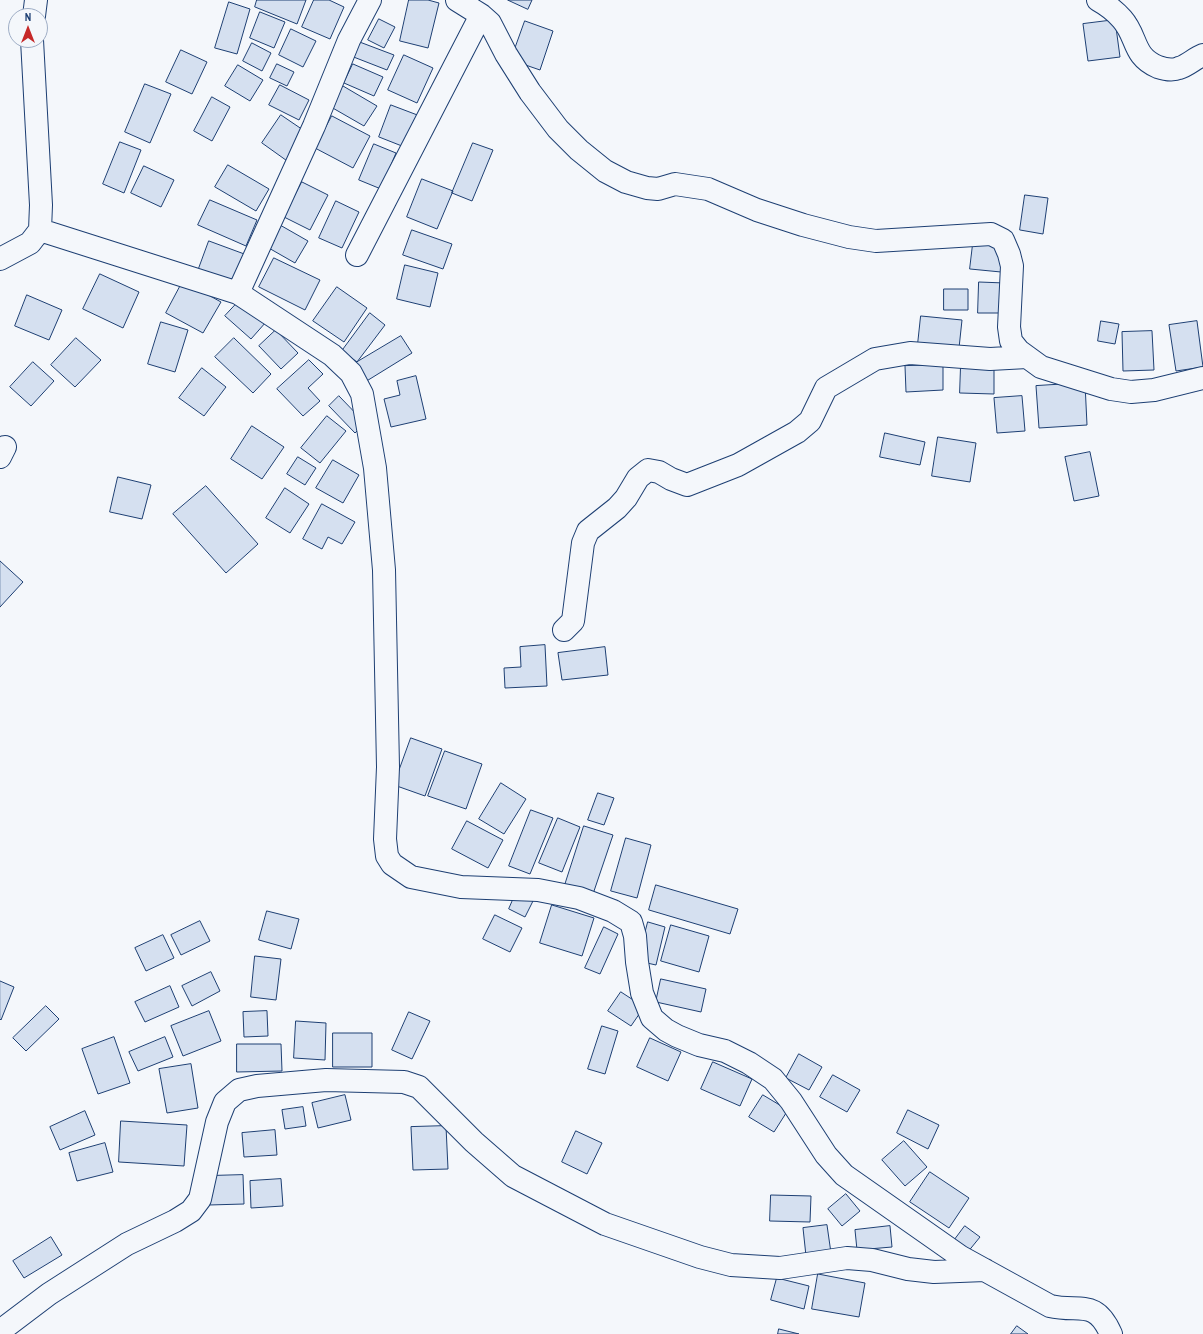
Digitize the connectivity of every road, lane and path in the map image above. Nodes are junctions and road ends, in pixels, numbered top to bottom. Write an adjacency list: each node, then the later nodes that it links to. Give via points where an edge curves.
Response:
1 (370, 0): 10 (street, via 349,40 314,126)
2 (457, 0): 4 (street)
3 (1098, 0): 6 (street, via 1123,19 1140,55 1147,62 1165,70 1179,68)
4 (481, 15): 8 (street); 11 (street, via 490,23 530,92 558,129 605,171 626,182 658,189 675,184 708,189 757,210 849,237 876,241 991,234 1003,240 1010,254 1012,266 1009,327 1011,341)
5 (32, 48): 7 (street, via 41,205)
6 (1203, 55)
7 (40, 230): 9 (street, via 30,243); 10 (street)
8 (357, 255)
9 (0, 259)
10 (238, 293): 14 (street, via 332,355 351,373 362,394 375,468 384,570 388,767 385,839 392,864 411,877 461,887 538,890 579,898 614,911 631,922 642,993 652,1018 677,1036 726,1051 749,1063 772,1080 791,1101 826,1155 844,1174 949,1248)
11 (1026, 357): 12 (street, via 1041,367 1111,389 1131,392 1154,390); 13 (street, via 990,359 910,353 875,359 826,388 810,421 797,432 738,465 686,485 659,472 648,470 638,478 617,508 588,531 583,544 573,621)
12 (1203, 378)
13 (564, 630)
14 (985, 1270): 15 (street, via 934,1272 847,1258 780,1268 731,1265 700,1257 605,1224 513,1176 474,1142 419,1087 404,1082 326,1080 239,1090 225,1102 217,1122 200,1199 191,1211 127,1244 49,1294); 16 (street, via 1050,1306 1082,1307 1092,1310 1102,1317)
15 (0, 1331)
16 (1111, 1334)

